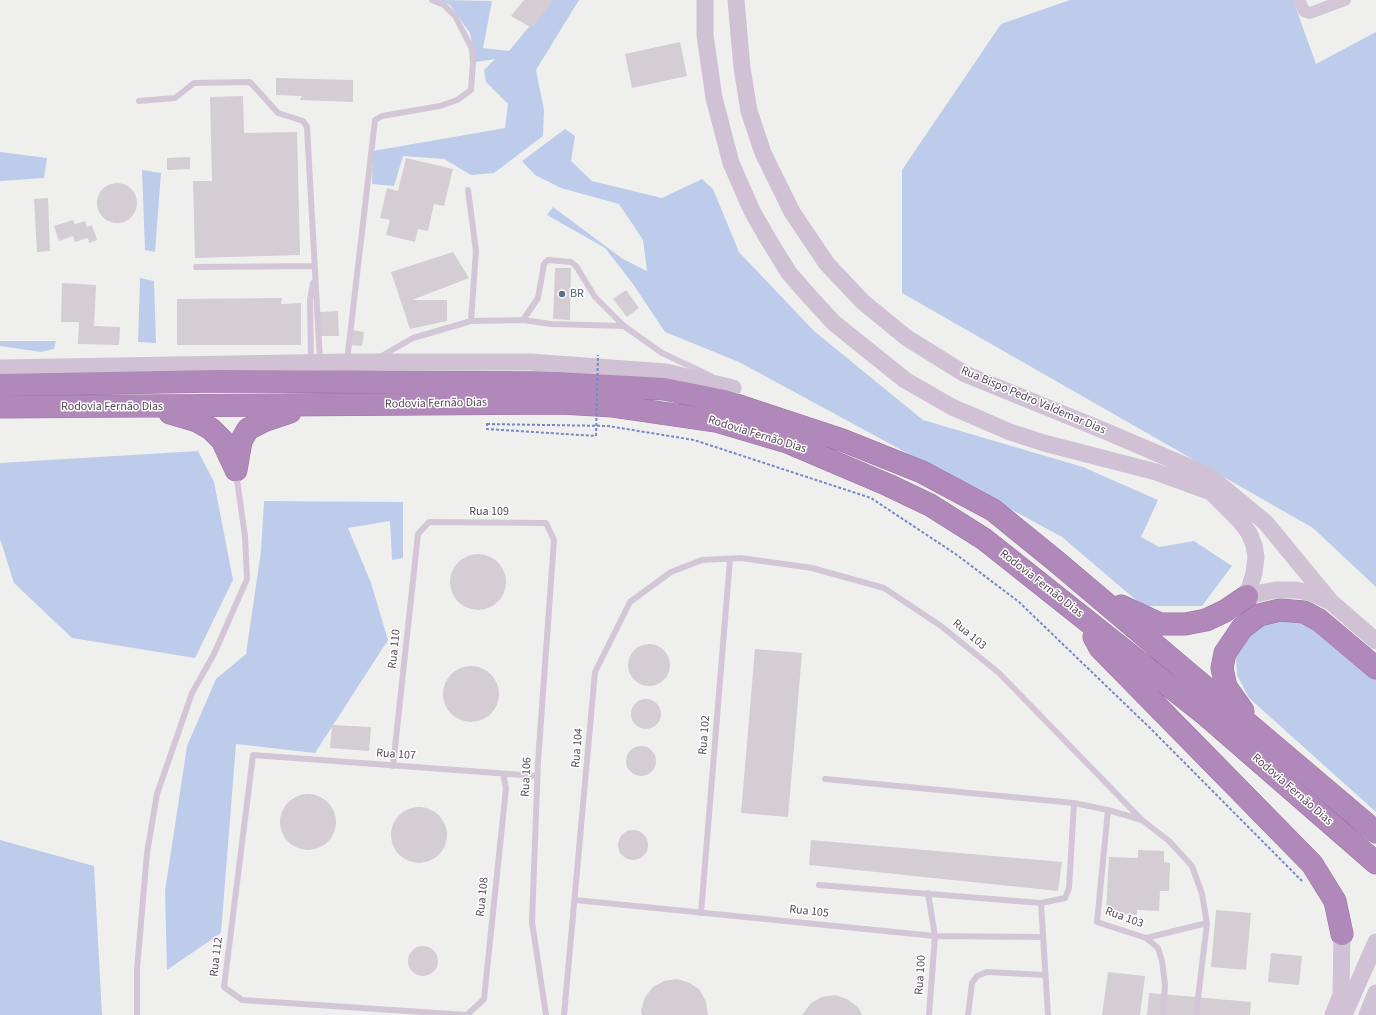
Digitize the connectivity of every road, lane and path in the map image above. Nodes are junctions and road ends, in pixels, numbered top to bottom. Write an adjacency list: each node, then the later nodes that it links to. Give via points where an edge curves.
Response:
1 (432, 0): 15 (lane, via 444,5 455,16 472,48 471,90 457,100 440,106 382,116 375,120)
2 (704, 0): 32 (main road, via 705,35 714,98 731,163 752,211 768,239 789,272 809,296 834,323 905,380 952,407 1010,432 1156,472 1211,492 1240,521 1254,545 1254,573)
3 (736, 0): 33 (main road, Rua Bispo Pedro Valdemar Dias, via 742,68 762,153 792,212 827,264 863,302 907,338 965,374 1196,470 1214,480 1265,522)
4 (1299, 0): 5 (street, via 1304,11 1310,13)
5 (1345, 0)
6 (139, 101): 8 (lane, via 175,98 194,83 250,82 278,113 303,121 307,127)
7 (468, 190): 12 (lane, via 476,251)
8 (314, 266): 9 (lane); 10 (lane)
9 (196, 267)
10 (314, 273): 17 (lane); 17 (lane, via 310,299)
11 (523, 320): 12 (lane); 13 (lane, via 551,324); 13 (lane, via 538,298 544,264 548,260 571,262 576,266 595,297)
12 (471, 321): 16 (lane, via 413,338)
13 (624, 326): 20 (lane, via 662,353 697,368)
14 (598, 355): 25 (path, bridge, via 596,436)
15 (347, 362): 16 (main road); 17 (main road)
16 (372, 362): 20 (main road, via 530,362 580,365 666,372)
17 (315, 363): 18 (main road)
18 (0, 368)
19 (0, 385): 26 (highway, Rodovia Fernão Dias, via 226,381 616,385 664,389 724,401)
20 (733, 388): 26 (highway, via 778,404)
21 (307, 406): 23 (highway, Rodovia Fernão Dias); 27 (highway, via 248,429 241,442); 34 (highway, Rodovia Fernão Dias, via 561,404 620,407 716,422 787,442 930,505 984,538)
22 (0, 407): 23 (highway, Rodovia Fernão Dias)
23 (145, 407): 27 (highway, via 197,421 211,429 222,440)
24 (487, 424): 48 (path, via 608,426 694,440 871,498 1019,602 1150,728)
25 (487, 429)
26 (842, 440): 31 (highway, Rodovia Fernão Dias, via 922,472 993,510)
27 (236, 470): 62 (lane, via 248,579 214,654 192,693 157,794 147,853 137,969)
28 (418, 534): 29 (lane, Rua 109, via 429,522 546,523); 39 (lane, Rua 110)
29 (554, 540): 41 (lane, Rua 106)
30 (730, 559): 45 (lane, Rua 103, via 741,558 812,568 884,588 942,626 999,673); 51 (lane, Rua 104, via 702,560 672,572 630,602 595,672); 53 (lane, Rua 102)
31 (1090, 590): 32 (highway, via 1160,624 1185,624 1206,620 1225,612); 37 (highway, Rodovia Fernão Dias)
32 (1246, 596): 33 (main road, via 1274,590 1296,590 1312,593)
33 (1331, 602): 35 (main road)
34 (1083, 617): 47 (highway, Rodovia Fernão Dias, via 1212,721); 55 (highway, via 1100,648 1312,864 1335,901)
35 (1376, 641)
36 (1376, 668): 37 (highway, via 1319,620 1304,612 1280,610 1259,615 1233,639 1225,653 1222,668 1226,687 1242,707)
37 (1251, 728): 46 (highway, Rodovia Fernão Dias)
38 (253, 755): 39 (lane, Rua 107); 63 (lane, Rua 112, via 224,987 242,1000)
39 (393, 766): 40 (lane, Rua 107)
40 (503, 774): 41 (lane, Rua 107); 63 (lane, Rua 108, via 506,788 484,1000)
41 (537, 776): 64 (lane, Rua 106, via 532,922)
42 (825, 779): 43 (lane, Rua 103)
43 (1074, 802): 44 (lane, Rua 103); 52 (lane, via 1069,888 1065,898)
44 (1108, 810): 45 (lane, Rua 103); 58 (lane, Rua 103, via 1096,922)
45 (1142, 820): 54 (lane, Rua 103, via 1170,841 1192,866 1202,894)
46 (1376, 832)
47 (1376, 863)
48 (1303, 882)
49 (819, 885): 50 (lane)
50 (928, 893): 52 (lane); 56 (lane, Rua 100)
51 (576, 900): 53 (lane, Rua 105); 65 (lane, Rua 104)
52 (1041, 903): 57 (lane)
53 (701, 913): 56 (lane, Rua 105)
54 (1207, 923): 58 (lane); 70 (lane, Rua 103)
55 (1342, 934): 71 (main road, via 1341,995)
56 (935, 936): 57 (lane, Rua 105); 66 (lane, Rua 100)
57 (1042, 937): 60 (lane)
58 (1146, 938): 69 (lane, Rua 103, via 1158,948 1162,961 1165,985)
59 (1376, 942): 72 (main road)
60 (1045, 975): 67 (lane, via 987,972 977,976 972,983); 68 (lane)
61 (1376, 993): 73 (main road)
62 (137, 1015)
63 (467, 1015)
64 (546, 1015)
65 (564, 1015)
66 (929, 1015)
67 (968, 1015)
68 (1048, 1015)
69 (1162, 1015)
70 (1196, 1015)
71 (1333, 1015)
72 (1344, 1015)
73 (1367, 1015)

